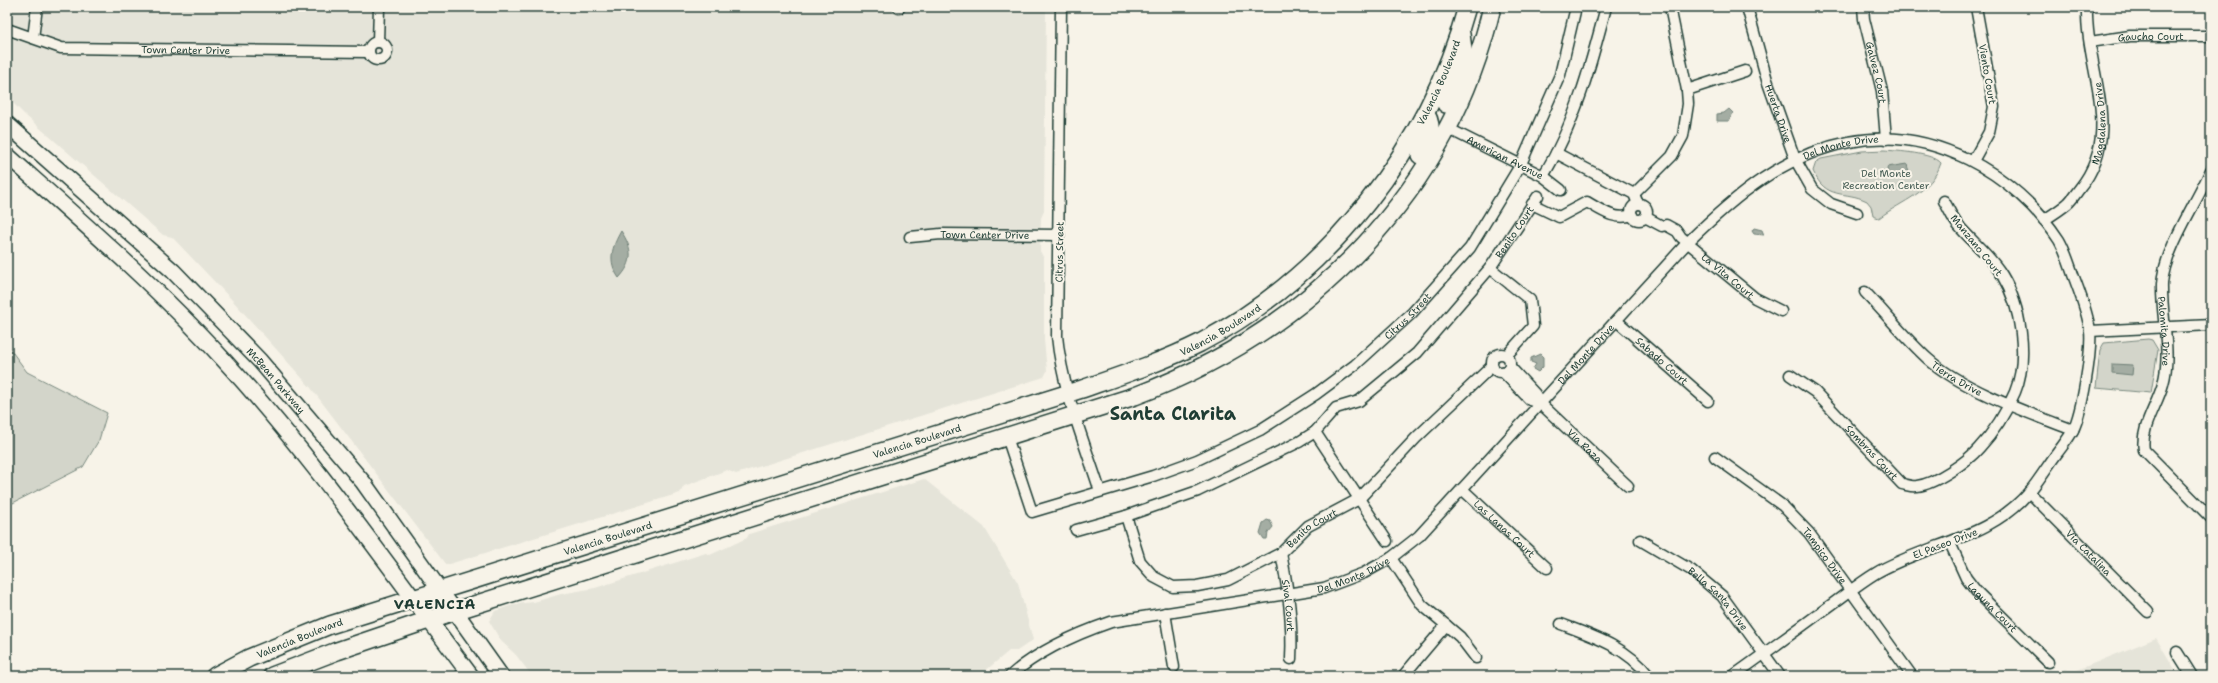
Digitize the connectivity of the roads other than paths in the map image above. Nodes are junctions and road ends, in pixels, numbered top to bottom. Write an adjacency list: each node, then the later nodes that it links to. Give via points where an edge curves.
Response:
1 (37, 7): 16 (street)
2 (379, 7): 17 (street)
3 (1061, 7): 42 (street, Citrus Street)
4 (1467, 7): 14 (main road, Valencia Boulevard)
5 (1492, 7): 24 (main road, via 1468,82)
6 (1576, 7): 30 (street, Citrus Street, via 1560,75)
7 (1606, 7): 26 (street, via 1579,100)
8 (1670, 7): 21 (street)
9 (1747, 7): 28 (street, Huerta Drive, via 1767,80)
10 (1863, 7): 25 (street, Galvez Court, via 1882,91)
11 (1976, 7): 29 (street, Viento Court, via 1994,107 1989,132)
12 (2087, 7): 18 (street, Magdalena Drive)
13 (7, 29): 16 (street, Town Center Drive)
14 (1461, 32): 22 (main road, Valencia Boulevard); 24 (main road, via 1464,57 1442,112)
15 (2211, 36): 18 (street, Gaucho Court, via 2130,36)
16 (33, 38): 19 (street, Town Center Drive, via 61,48)
17 (378, 42): 19 (street, via 372,45); 19 (street, via 387,48 384,58 374,60)
18 (2090, 42): 41 (street, Magdalena Drive, via 2101,103 2102,130 2098,158 2086,181 2067,204)
19 (369, 52)
20 (1745, 71): 21 (street)
21 (1687, 90): 35 (street, via 1688,104 1683,136 1672,156)
22 (1426, 114): 33 (main road, via 1431,132 1415,163); 47 (main road, Valencia Boulevard, via 1368,202 1317,257)
23 (7, 124): 81 (main road, McBean Parkway, via 173,271 260,362 362,482)
24 (1447, 128): 30 (street, American Avenue); 33 (main road)
25 (1886, 139): 28 (street, Del Monte Drive, via 1851,141); 29 (street, Del Monte Drive, via 1928,145)
26 (1556, 152): 32 (street); 35 (street)
27 (7, 155): 84 (main road, via 148,281 222,358 367,534)
28 (1795, 160): 38 (street, Huerta Drive, via 1812,189 1830,204); 44 (street, Del Monte Drive, via 1773,170 1750,186 1720,210)
29 (1973, 161): 41 (street, Del Monte Drive, via 1999,176 2026,199)
30 (1521, 164): 32 (street, American Avenue); 69 (street, Citrus Street, via 1470,248 1412,313 1355,365 1316,394 1229,446 1153,476)
31 (2211, 170): 51 (street, Palomita Drive, via 2168,259 2162,283)
32 (1543, 176): 34 (street, American Avenue)
33 (1415, 181): 56 (main road, via 1366,244 1310,298 1246,343)
34 (1561, 190)
35 (1634, 194): 37 (street)
36 (1944, 201): 61 (street, Manzano Court, via 1958,224 1986,253 2002,276 2016,306 2021,335 2021,362 2015,391)
37 (1638, 204): 39 (street, via 1632,208); 40 (street, via 1646,210)
38 (1857, 213)
39 (1632, 215): 40 (street, via 1638,220); 45 (street, Benito Court, via 1623,218 1615,216 1587,202 1560,217 1535,200)
40 (1645, 216): 44 (street, La Vita Court, via 1662,226 1664,230 1674,236 1679,235)
41 (2044, 220): 52 (street, Del Monte Drive, via 2060,243 2081,296)
42 (1059, 235): 43 (street, Town Center Drive, via 952,234); 58 (street, Citrus Street, via 1057,336)
43 (910, 237)
44 (1688, 242): 48 (street, La Vita Court, via 1755,298); 49 (street, Del Monte Drive)
45 (1490, 268): 53 (street, Benito Court, via 1530,300 1533,326); 64 (street, Benito Court, via 1417,353 1359,401 1336,408)
46 (1865, 292): 61 (street, Tierra Drive, via 1929,359 1952,376)
47 (1258, 306): 56 (main road, via 1262,314 1261,322 1206,356); 58 (main road, Valencia Boulevard, via 1201,342 1168,358 1130,374)
48 (1781, 311)
49 (1617, 320): 59 (street, Sabado Court); 60 (street, Del Monte Drive)
50 (2211, 325): 51 (street)
51 (2165, 329): 52 (street); 73 (street, Palomita Drive, via 2166,362 2163,384 2142,439 2144,450)
52 (2090, 332): 63 (street, El Paseo Drive, via 2086,382)
53 (1507, 356): 54 (street, via 1495,356); 55 (street, via 1510,360)
54 (1492, 366): 55 (street, via 1497,372); 71 (street, Benito Court, via 1421,433)
55 (1506, 370): 60 (street, Via Raza, via 1535,394)
56 (1193, 372): 62 (main road, via 1135,396)
57 (1790, 375): 61 (street, Sombras Court, via 1815,392 1902,484 1917,487 1972,456 1994,431)
58 (1069, 393): 62 (street, Citrus Street); 81 (main road, Valencia Boulevard)
59 (1708, 401)
60 (1541, 404): 67 (street, Via Raza); 68 (street, Del Monte Drive)
61 (2008, 404): 63 (street, Tierra Drive)
62 (1076, 415): 65 (main road); 69 (street, Citrus Street)
63 (2073, 430): 70 (street, El Paseo Drive)
64 (1315, 432): 71 (street); 72 (street, Benito Court, via 1245,470 1198,491)
65 (1007, 436): 69 (street, Citrus Street, via 1032,512); 85 (main road)
66 (1715, 457): 82 (street, Tampico Drive, via 1788,512 1809,533)
67 (1628, 486)
68 (1462, 490): 79 (street, Del Monte Drive, via 1419,536); 80 (street, Las Lanas Court)
69 (1100, 491)
70 (2029, 492): 77 (street, El Paseo Drive, via 2002,516); 86 (street, Via Catalina)
71 (1359, 498): 76 (street); 78 (street, Benito Court, via 1308,526)
72 (1126, 516): 74 (street, Benito Court); 78 (street, Benito Court, via 1140,561 1154,577 1173,587 1197,586 1228,580)
73 (2211, 518)
74 (1076, 530)
75 (1640, 540): 92 (street, Bella Santa Drive, via 1691,570 1722,596)
76 (1387, 541)
77 (1950, 544): 82 (street, El Paseo Drive, via 1886,567); 95 (street, Laguna Court, via 1966,578 1976,591)
78 (1280, 553): 83 (street, Sival Court)
79 (1391, 558): 83 (street, Del Monte Drive, via 1346,581); 90 (street, via 1422,605)
80 (1547, 568)
81 (440, 590): 84 (main road, Valencia Boulevard); 85 (main road, McBean Parkway)
82 (1849, 592): 92 (street, El Paseo Drive); 106 (street, Tampico Drive)
83 (1289, 594): 87 (street, Del Monte Drive); 94 (street, Sival Court, via 1293,629)
84 (412, 598): 88 (main road); 97 (main road, Valencia Boulevard, via 284,642)
85 (455, 611): 88 (main road); 100 (main road, McBean Parkway)
86 (2148, 612)
87 (1165, 613): 96 (street); 101 (street, Del Monte Drive, via 1111,622 1092,628 1038,656)
88 (429, 620): 98 (main road, via 330,653); 99 (main road)
89 (1560, 624): 103 (street, via 1598,638 1626,653)
90 (1446, 625): 93 (street, via 1460,637); 102 (street)
91 (2177, 652): 107 (street)
92 (1764, 654): 104 (street, El Paseo Drive); 105 (street, Bella Santa Drive)
93 (1476, 658)
94 (1291, 659)
95 (2048, 662)
96 (1174, 667)
97 (215, 676)
98 (272, 676)
99 (471, 676)
100 (502, 676)
101 (1010, 676)
102 (1403, 676)
103 (1649, 676)
104 (1733, 676)
105 (1780, 676)
106 (1912, 676)
107 (2192, 676)

